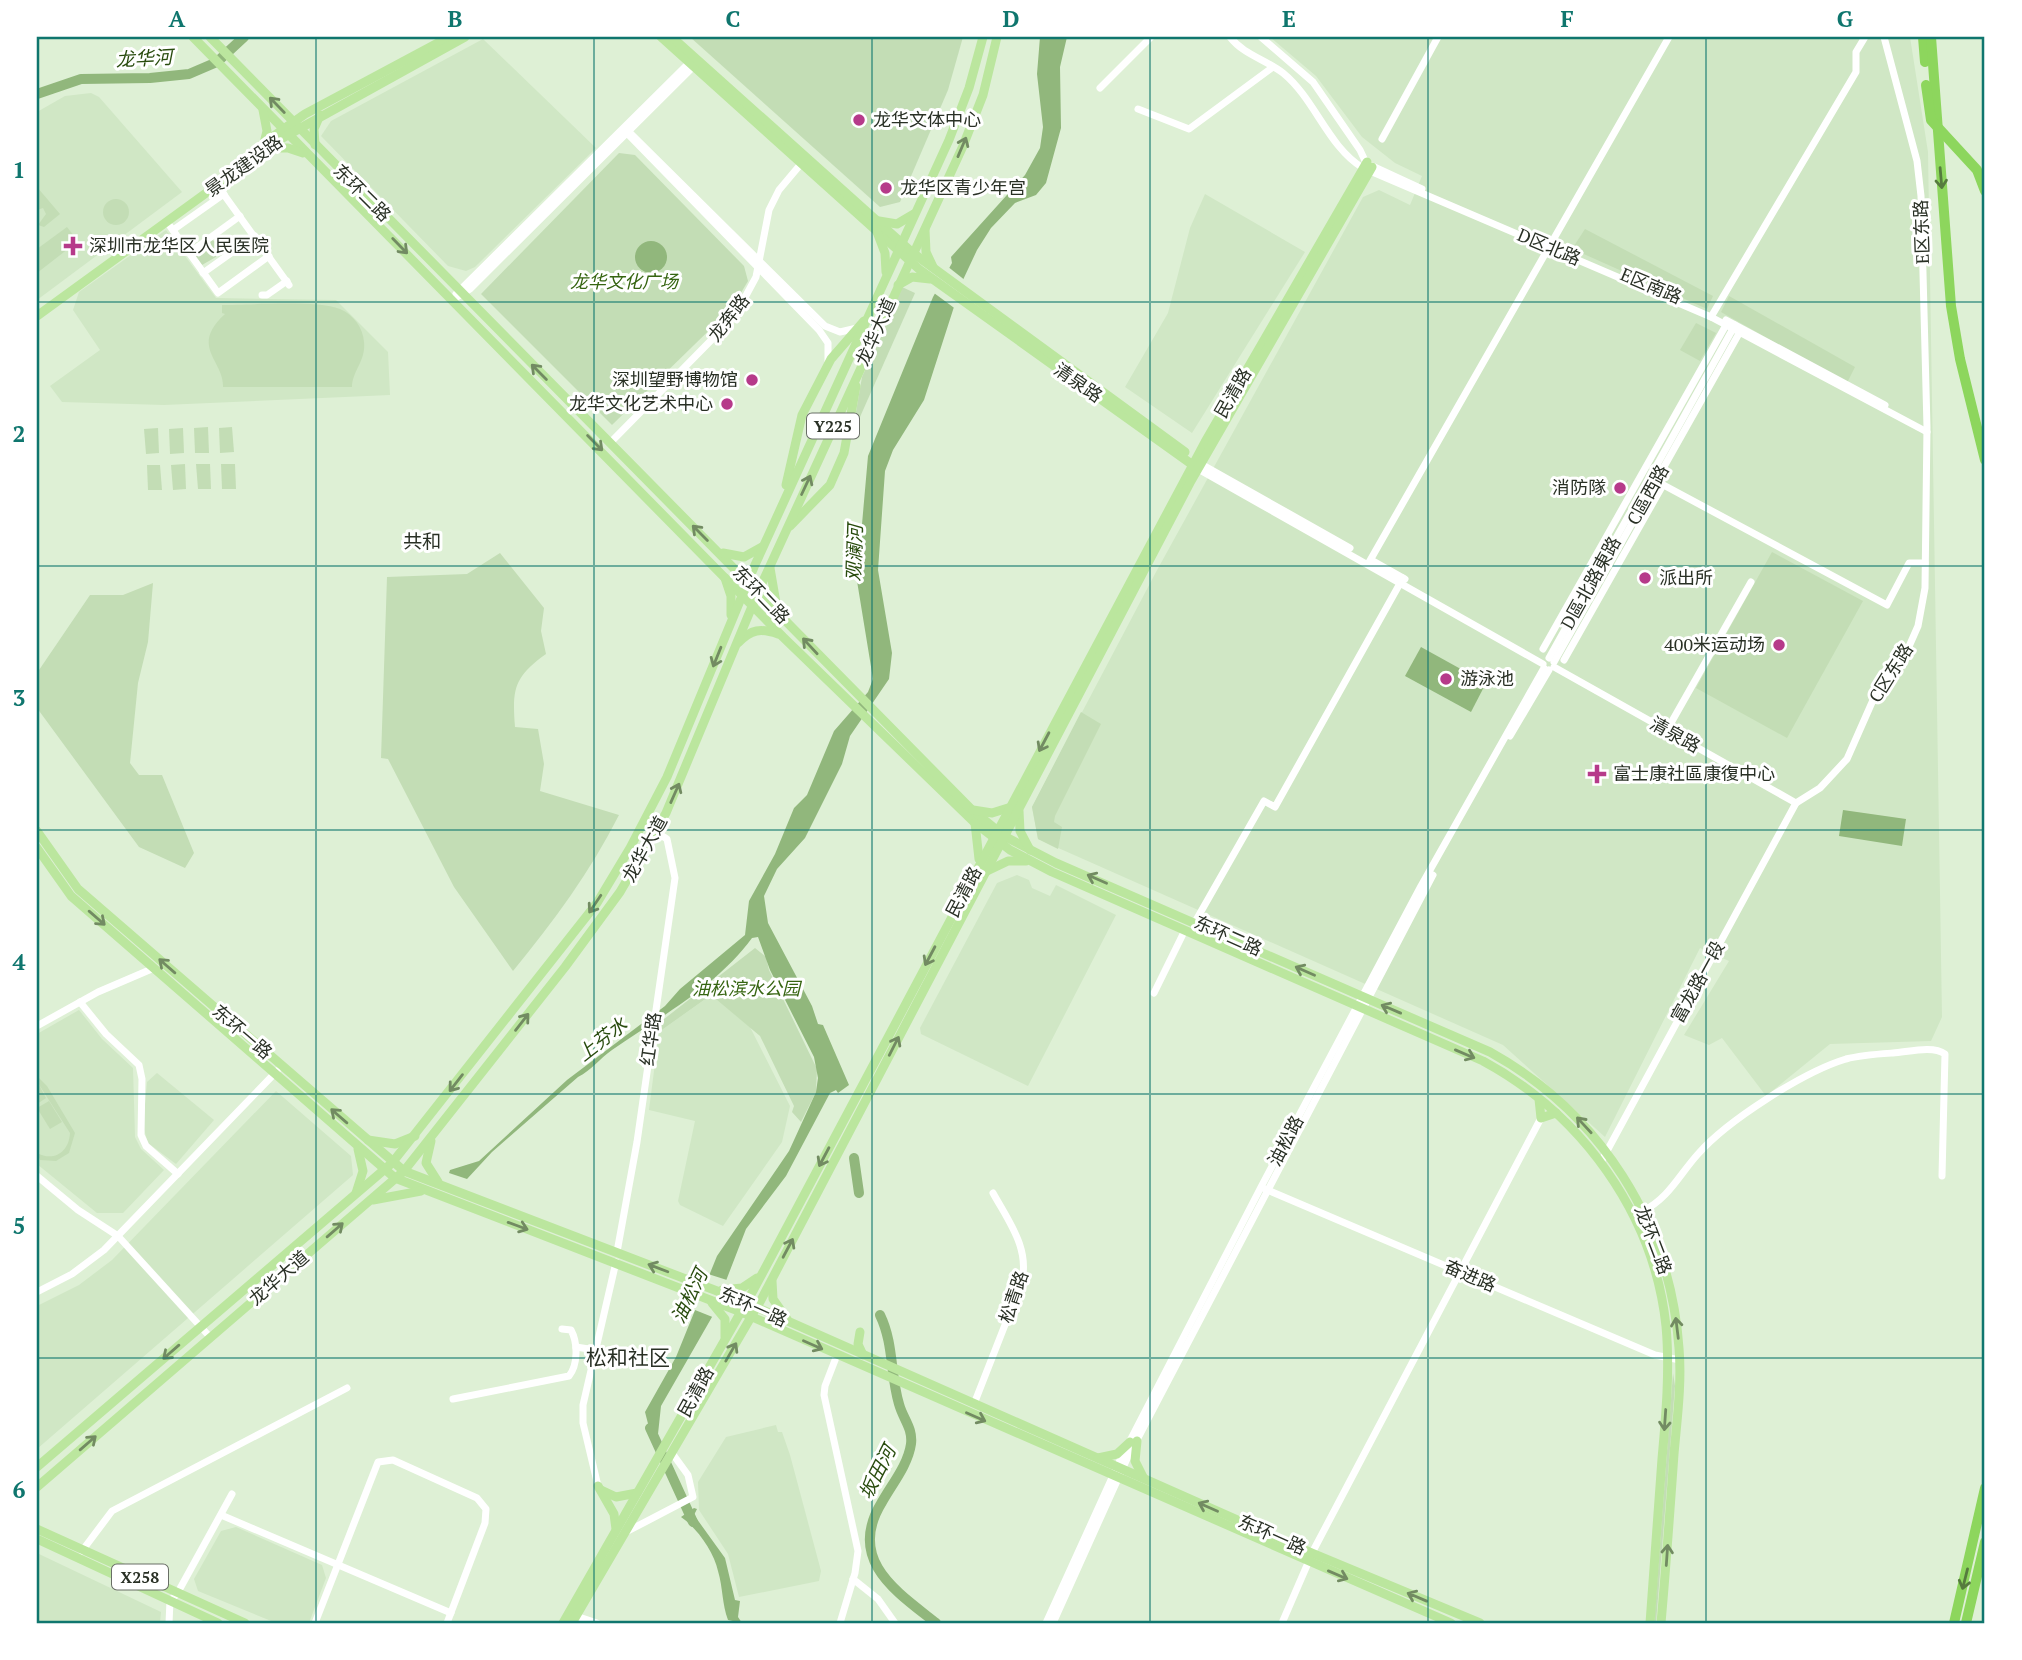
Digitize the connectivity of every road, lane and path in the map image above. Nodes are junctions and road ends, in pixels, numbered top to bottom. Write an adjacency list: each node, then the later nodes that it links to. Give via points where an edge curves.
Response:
1 (210, 37): 24 (main road, 东环二路, one-way to 1)
2 (449, 37): 24 (main road, 景龙建设路)
3 (466, 37): 23 (main road, 景龙建设路)
4 (661, 37): 18 (main road, 清泉路)
5 (672, 37): 39 (main road, 清泉路)
6 (983, 37): 36 (main road, 龙华大道, via 959,116)
7 (997, 37): 40 (main road, 龙华大道, one-way to 7, via 973,122)
8 (1151, 37): 20 (street)
9 (1230, 37): 19 (street, via 1248,54)
10 (1261, 37): 32 (street, via 1312,82)
11 (1438, 37): 27 (street)
12 (1669, 37): 43 (street)
13 (1865, 37): 58 (street, via 1856,52 1856,72)
14 (1884, 37): 64 (street, E区东路, via 1922,196)
15 (1923, 37): 34 (highway, via 1931,120 1977,170)
16 (1931, 37): 66 (highway, one-way to 66, via 1951,306)
17 (197, 40): 21 (main road, 东环二路)
18 (692, 64): 25 (street); 31 (main road, 清泉路)
19 (1273, 67): 22 (street, via 1189,129); 32 (street, via 1297,87 1346,154)
20 (1100, 88)
21 (263, 108): 26 (main road, 东环二路); 28 (main road, via 268,131)
22 (1139, 109)
23 (320, 115): 24 (main road, 景龙建设路); 29 (main road, via 314,129)
24 (296, 125): 26 (main road, 景龙建设路); 29 (main road, 东环二路)
25 (626, 131): 48 (street); 53 (street)
26 (285, 132): 28 (main road, 景龙建设路); 30 (main road, 东环二路)
27 (1382, 139)
28 (265, 146): 30 (main road); 33 (main road, 景龙建设路); 56 (main road, 景龙建设路)
29 (316, 146): 53 (main road, 东环二路)
30 (307, 155): 55 (main road, 东环二路, one-way to 55)
31 (800, 165): 39 (main road, 清泉路); 48 (street, 龙奔路, via 769,209)
32 (1368, 168): 43 (street, D区北路); 67 (main road, 民清路)
33 (217, 185): 35 (street); 38 (main road, 景龙建设路)
34 (1985, 191)
35 (224, 194): 37 (street); 41 (street)
36 (917, 210): 39 (main road, via 897,224); 44 (main road, 龙华大道)
37 (240, 216): 42 (street); 45 (street)
38 (167, 222): 41 (street); 59 (main road, 景龙建设路)
39 (876, 224): 44 (main road, 清泉路); 51 (main road)
40 (925, 227): 47 (main road, 龙华大道); 50 (main road, via 926,252)
41 (173, 230): 45 (street)
42 (255, 236): 46 (street); 49 (street)
43 (1549, 245): 58 (street, E区南路); 73 (street)
44 (900, 246): 47 (main road, 清泉路); 51 (main road, 龙华大道 / Y225)
45 (189, 253): 49 (street)
46 (269, 256): 49 (street, via 218,293); 54 (street, via 288,283)
47 (911, 257): 50 (main road, 清泉路); 52 (main road, 龙华大道 / Y225)
48 (759, 267): 60 (street, via 825,326 840,332); 62 (street, via 824,337 829,350); 65 (street, 龙奔路, via 726,327)
49 (203, 273)
50 (934, 275): 52 (main road, via 912,277); 67 (main road, 清泉路)
51 (887, 276): 57 (main road, 龙华大道 / Y225)
52 (897, 285): 63 (main road, 龙华大道 / Y225)
53 (461, 293): 55 (street); 65 (main road, 东环二路, one-way to 53)
54 (262, 295)
55 (453, 300): 76 (main road, 东环二路, one-way to 76)
56 (37, 309)
57 (869, 314): 60 (main road); 69 (main road, 龙华大道 / Y225)
58 (1712, 315): 61 (street)
59 (37, 316)
60 (857, 328): 62 (main road)
61 (1735, 328): 64 (street); 68 (street, C區西路); 87 (street); 88 (street, D區北路東路)
62 (827, 365): 69 (main road, via 799,424)
63 (857, 374): 70 (main road, 龙华大道 / Y225, one-way to 63); 70 (main road, via 844,453 830,485)
64 (1927, 430): 75 (street, C区东路)
65 (610, 443): 72 (main road, 东环二路, one-way to 65)
66 (1985, 460)
67 (1197, 464): 73 (street, 清泉路); 93 (main road, 民清路, one-way to 93); 95 (main road, 民清路)
68 (1660, 483): 68 (street, via 1636,534 1564,660); 75 (street, via 1886,606 1909,563); 88 (street, C區西路)
69 (782, 504): 71 (main road, 龙华大道 / Y225)
70 (786, 531): 74 (main road, 龙华大道 / Y225)
71 (763, 546): 72 (main road, via 744,557); 78 (main road, 龙华大道 / Y225)
72 (719, 551): 78 (main road, 东环二路)
73 (1369, 561): 77 (street, 清泉路)
74 (771, 562): 80 (main road, 龙华大道 / Y225); 83 (main road)
75 (1925, 563): 92 (street, C区东路, via 1926,588 1918,626 1903,660 1877,691 1847,759 1820,788)
76 (723, 573): 81 (main road, 东环二路); 84 (main road, via 731,596)
77 (1402, 580): 88 (street, 清泉路); 104 (street, via 1275,807 1264,801)
78 (748, 582): 80 (main road, 东环二路); 81 (main road, 龙华大道 / Y225)
79 (1751, 582): 91 (street)
80 (758, 592): 82 (main road, 龙华大道 / Y225); 83 (main road, 东环二路)
81 (742, 593): 82 (main road, 东环二路); 84 (main road, 龙华大道)
82 (753, 604): 85 (main road, 东环二路); 86 (main road, 龙华大道)
83 (779, 614): 89 (main road, 东环二路, one-way to 83)
84 (731, 622): 117 (main road, 龙华大道, one-way to 117, via 667,777 630,848 575,933)
85 (783, 637): 86 (main road, via 758,630); 89 (main road, 东环二路)
86 (735, 647): 98 (main road, 龙华大道, one-way to 86)
87 (1544, 649)
88 (1548, 664): 91 (street, 清泉路); 108 (street, 油松路)
89 (854, 698): 90 (main road, 东环二路)
90 (877, 722): 94 (main road, 东环二路); 96 (main road, 东环二路)
91 (1667, 730): 92 (street, 清泉路)
92 (1796, 803): 120 (street, 富龙路一段)
93 (1008, 808): 94 (main road, via 992,813); 99 (main road, 民清路)
94 (971, 809): 99 (main road, 东环二路)
95 (1018, 811): 99 (main road, 民清路); 101 (main road, via 1020,831)
96 (975, 823): 99 (main road, 东环二路); 103 (main road)
97 (37, 831): 112 (main road, 东环一路, one-way to 97, via 78,889)
98 (656, 832): 118 (main road, 龙华大道, one-way to 98, via 599,924); 135 (street, 红华路, via 667,839 675,878)
99 (999, 836): 101 (main road, 东环二路); 102 (main road, 东环二路); 103 (main road, 民清路)
100 (37, 848): 106 (main road, 东环一路, one-way to 106, via 71,896)
101 (1031, 852): 104 (main road, 东环二路, one-way to 101)
102 (1033, 863): 103 (main road, via 1008,861); 105 (main road, 东环二路)
103 (982, 868): 136 (main road, 民清路, one-way to 136); 138 (main road, 民清路, one-way to 103)
104 (1195, 922): 108 (main road, 东环二路, one-way to 104)
105 (1185, 930): 107 (street); 110 (main road, 东环二路)
106 (154, 968): 109 (street); 113 (main road, 东环一路)
107 (1154, 993)
108 (1365, 997): 110 (street, 油松路); 120 (main road, 龙环二路, one-way to 108, via 1561,1102 1514,1065)
109 (80, 1002): 111 (street); 123 (street, via 139,1065 141,1135 146,1146)
110 (1360, 1008): 114 (main road, 龙环二路, one-way to 114, via 1483,1061); 128 (street, 油松路)
111 (37, 1026)
112 (282, 1066): 113 (street); 119 (main road, 东环一路, one-way to 112)
113 (275, 1074): 119 (main road, 东环一路); 123 (street)
114 (1539, 1099): 115 (main road, 龙环二路); 116 (main road)
115 (1556, 1114): 116 (main road); 121 (main road, 龙环二路)
116 (1541, 1118): 137 (street)
117 (416, 1135): 119 (main road, via 388,1145); 122 (main road, 龙华大道)
118 (433, 1136): 124 (main road, 龙华大道); 127 (main road, via 426,1160)
119 (359, 1141): 122 (main road, 东环一路); 131 (main road, via 363,1171)
120 (1607, 1151): 121 (street, 富龙路一段); 133 (main road, 龙环二路)
121 (1601, 1162): 155 (main road, 龙环二路, via 1635,1219 1652,1263 1664,1312)
122 (388, 1167): 124 (main road, 东环一路); 131 (main road, 龙华大道)
123 (178, 1174): 134 (street)
124 (400, 1175): 127 (main road, 东环一路); 129 (main road, 东环一路); 132 (main road, 龙华大道)
125 (37, 1176): 134 (street)
126 (1942, 1176): 133 (street, via 1945,1054 1925,1050 1881,1054 1833,1064 1770,1099 1708,1144 1668,1193)
127 (435, 1181): 135 (main road, 东环一路)
128 (1264, 1189): 137 (street, 奋进路); 161 (street, 油松路)
129 (426, 1192): 132 (main road, via 402,1192); 135 (main road, 东环一路, one-way to 135)
130 (993, 1193): 160 (street, 松青路, via 1026,1265)
131 (353, 1196): 145 (main road, 龙华大道)
132 (368, 1201): 149 (main road, 龙华大道, one-way to 132)
133 (1643, 1210): 156 (main road, 龙环二路, one-way to 133, via 1669,1282)
134 (118, 1236): 139 (street, via 88,1263); 145 (street)
135 (616, 1257): 140 (main road, 东环一路, one-way to 135); 142 (main road, 东环一路); 152 (street, 红华路)
136 (763, 1272): 140 (main road, via 747,1286); 141 (main road, 民清路)
137 (1459, 1272): 155 (street, 奋进路); 179 (street)
138 (773, 1276): 144 (main road, 民清路); 146 (main road, via 775,1304)
139 (37, 1292)
140 (726, 1292): 141 (main road, 东环一路)
141 (746, 1303): 143 (main road, 民清路); 144 (main road, 东环一路)
142 (720, 1307): 143 (main road, 东环一路); 150 (main road, via 726,1322)
143 (741, 1312): 144 (main road, 东环一路); 150 (main road, 民清路)
144 (753, 1312): 146 (main road, 东环一路); 153 (main road, 东环一路, one-way to 153); 162 (main road, 民清路, one-way to 144)
145 (201, 1326): 149 (street); 164 (main road, 龙华大道, one-way to 164)
146 (796, 1326): 154 (main road, 东环一路)
147 (562, 1329): 151 (street, via 573,1332)
148 (860, 1332): 154 (main road, via 858,1343)
149 (210, 1337): 169 (main road, 龙华大道, one-way to 149)
150 (724, 1342): 171 (main road, 民清路)
151 (576, 1347): 152 (street); 159 (street, via 569,1377)
152 (595, 1350): 168 (street, 红华路, via 582,1411)
153 (837, 1355): 157 (main road, 东环一路); 182 (street, via 824,1395 858,1551)
154 (864, 1356): 157 (main road, 东环一路)
155 (1668, 1360): 156 (street, 奋进路); 200 (main road, 龙环二路, one-way to 200)
156 (1680, 1360): 201 (main road, 龙环二路, one-way to 156)
157 (876, 1366): 160 (main road, 东环一路); 166 (main road, 东环一路, one-way to 166, via 914,1390)
158 (347, 1388): 178 (street, via 112,1511)
159 (453, 1399)
160 (974, 1404): 163 (main road, 东环一路)
161 (1134, 1441): 163 (main road, via 1117,1454); 165 (street, 油松路); 167 (main road, via 1136,1467)
162 (672, 1453): 175 (main road, 民清路); 175 (street, via 691,1480 691,1500)
163 (1097, 1458): 165 (main road, 东环一路)
164 (37, 1467)
165 (1120, 1468): 166 (street, 油松路); 167 (main road, 东环一路)
166 (1115, 1478): 180 (main road, 东环一路); 195 (street, 油松路); 196 (street, 油松路)
167 (1147, 1480): 179 (main road, 东环一路, one-way to 167)
168 (598, 1486): 171 (main road, via 616,1497); 176 (main road, via 614,1514)
169 (37, 1487)
170 (1985, 1488): 202 (highway, one-way to 202)
171 (638, 1492): 176 (main road, 民清路)
172 (232, 1494): 173 (street)
173 (221, 1515): 181 (street); 183 (street)
174 (38, 1531): 178 (main road, X258); 183 (main road, X258)
175 (626, 1532): 185 (main road, 民清路)
176 (614, 1534): 191 (main road, 民清路)
177 (1985, 1542): 203 (highway)
178 (82, 1551): 183 (main road, X258)
179 (1312, 1553): 199 (main road, 东环一路, one-way to 179)
180 (1308, 1563): 197 (street); 198 (main road, 东环一路, one-way to 198)
181 (338, 1565): 184 (street); 184 (street, via 378,1462 393,1461 477,1498 486,1509 485,1523); 189 (street)
182 (853, 1579): 193 (street); 194 (street, via 878,1599)
183 (173, 1598): 186 (street); 187 (main road, X258); 188 (main road, X258)
184 (451, 1613): 190 (street)
185 (574, 1620): 192 (street)
186 (169, 1623)
187 (218, 1623)
188 (245, 1623)
189 (315, 1623)
190 (447, 1623)
191 (563, 1623)
192 (597, 1623)
193 (839, 1623)
194 (895, 1623)
195 (1046, 1623)
196 (1053, 1623)
197 (1282, 1623)
198 (1451, 1623)
199 (1480, 1623)
200 (1650, 1623)
201 (1661, 1623)
202 (1954, 1623)
203 (1965, 1623)

